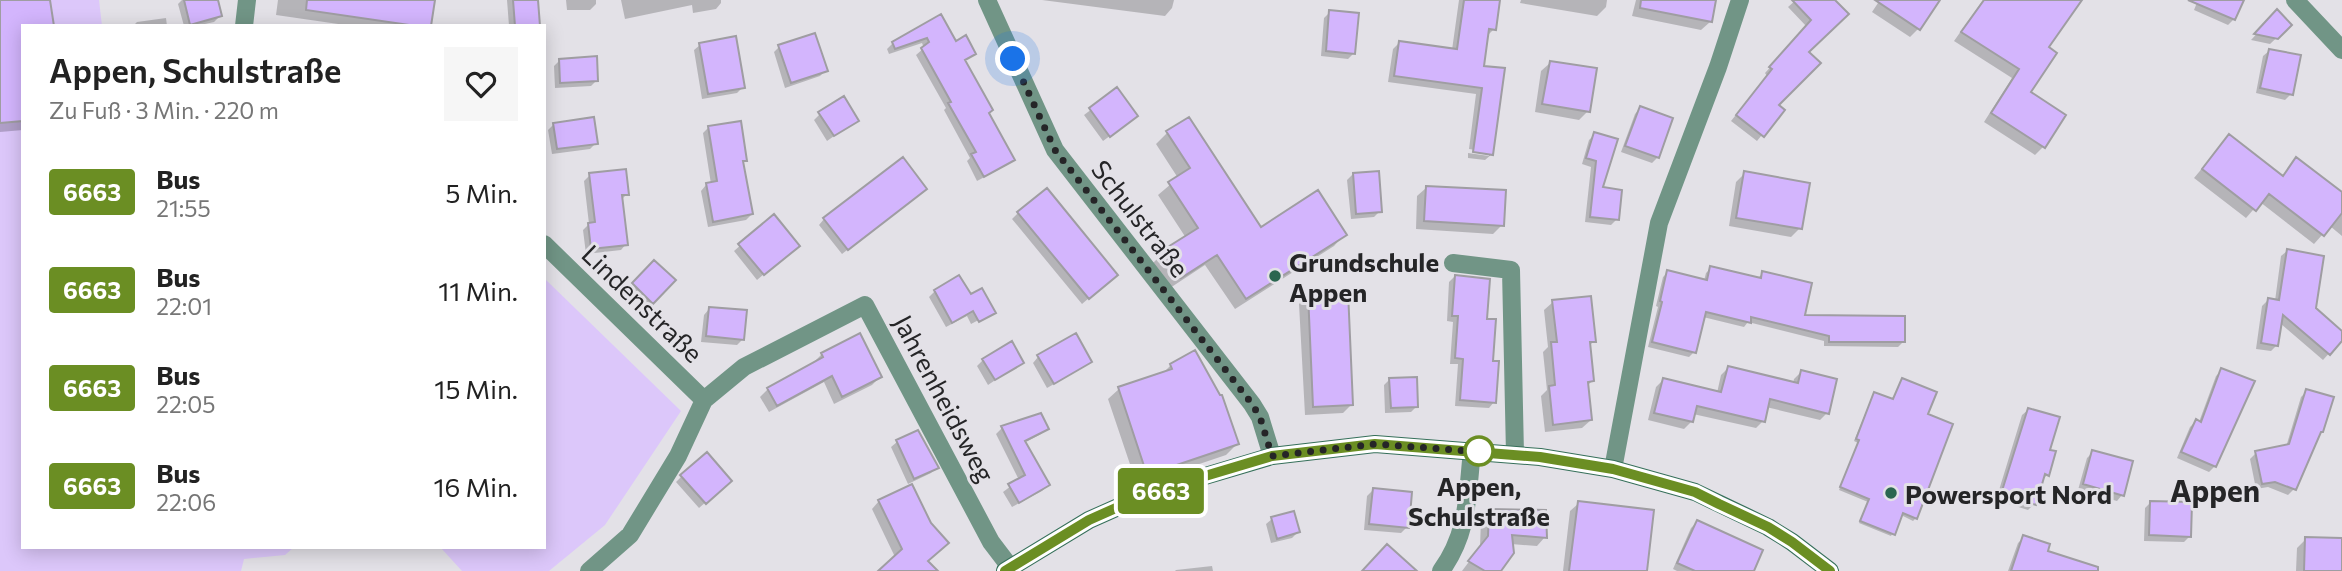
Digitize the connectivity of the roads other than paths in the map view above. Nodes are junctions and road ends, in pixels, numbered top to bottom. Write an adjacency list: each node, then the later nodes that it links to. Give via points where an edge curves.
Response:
1 (247, 0): 5 (street)
2 (987, 0): 12 (street, Schulstraße, via 1055,150 1252,404)
3 (1740, 0): 13 (street, via 1659,223)
4 (2295, 0): 6 (street)
5 (244, 24)
6 (2341, 46)
7 (546, 246): 9 (street, Lindenstraße)
8 (1453, 263): 11 (street, via 1511,270)
9 (704, 400): 14 (street, Jahrenheidsweg, via 744,367 865,305); 15 (street, Jahrenheidsweg, via 678,456 630,535)
10 (1472, 451): 11 (main road); 12 (main road, via 1375,444); 16 (street, via 1465,522)
11 (1515, 454): 13 (main road)
12 (1272, 456): 14 (main road, via 1125,504)
13 (1613, 469): 17 (main road, via 1695,492 1768,527)
14 (1008, 569)
15 (589, 571)
16 (1441, 571)
17 (1830, 571)

